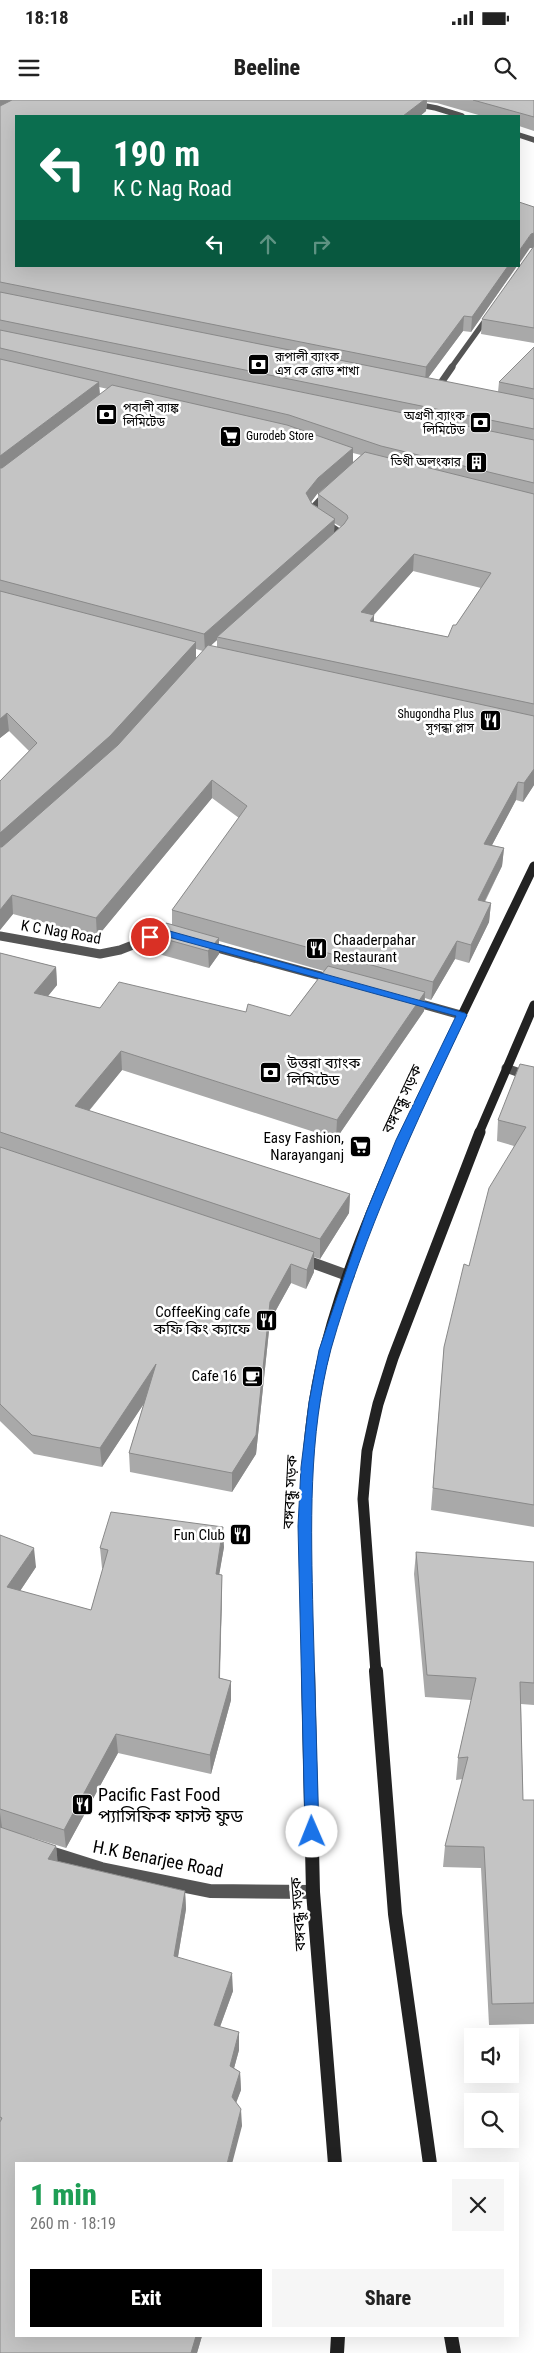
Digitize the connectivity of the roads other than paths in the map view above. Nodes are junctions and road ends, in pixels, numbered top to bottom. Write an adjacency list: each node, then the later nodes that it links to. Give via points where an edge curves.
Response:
1 (395, 100): 2 (street)
2 (459, 115)
3 (520, 135): 4 (street)
4 (534, 140)
5 (490, 313): 7 (street)
6 (426, 388): 7 (street)
7 (436, 390): 8 (street)
8 (446, 392)
9 (334, 486): 10 (street, via 312,510 315,516 342,534)
10 (332, 545)
11 (534, 866): 18 (main road, বঙ্গবন্ধু সড়ক)
12 (0, 936): 13 (street, K C Nag Road, via 100,954 110,954 166,933)
13 (175, 936)
14 (194, 941): 15 (street)
15 (337, 981)
16 (404, 999): 18 (street)
17 (534, 1005): 19 (main road)
18 (462, 1015): 22 (main road, বঙ্গবন্ধু সড়ক, via 402,1140)
19 (506, 1068): 20 (street); 26 (main road, via 396,1352 370,1436 364,1477 365,1539 395,1914)
20 (534, 1078)
21 (292, 1256): 22 (street)
22 (349, 1276): 24 (main road, বঙ্গবন্ধু সড়ক, via 325,1350 307,1467 304,1526)
23 (28, 1845): 24 (street, H.K Benarjee Road, via 101,1870 210,1891)
24 (313, 1892): 25 (main road, বঙ্গবন্ধু সড়ক)
25 (335, 2162)
26 (430, 2162)
27 (338, 2337): 29 (main road)
28 (451, 2337): 30 (main road)
29 (337, 2353)
30 (454, 2353)

